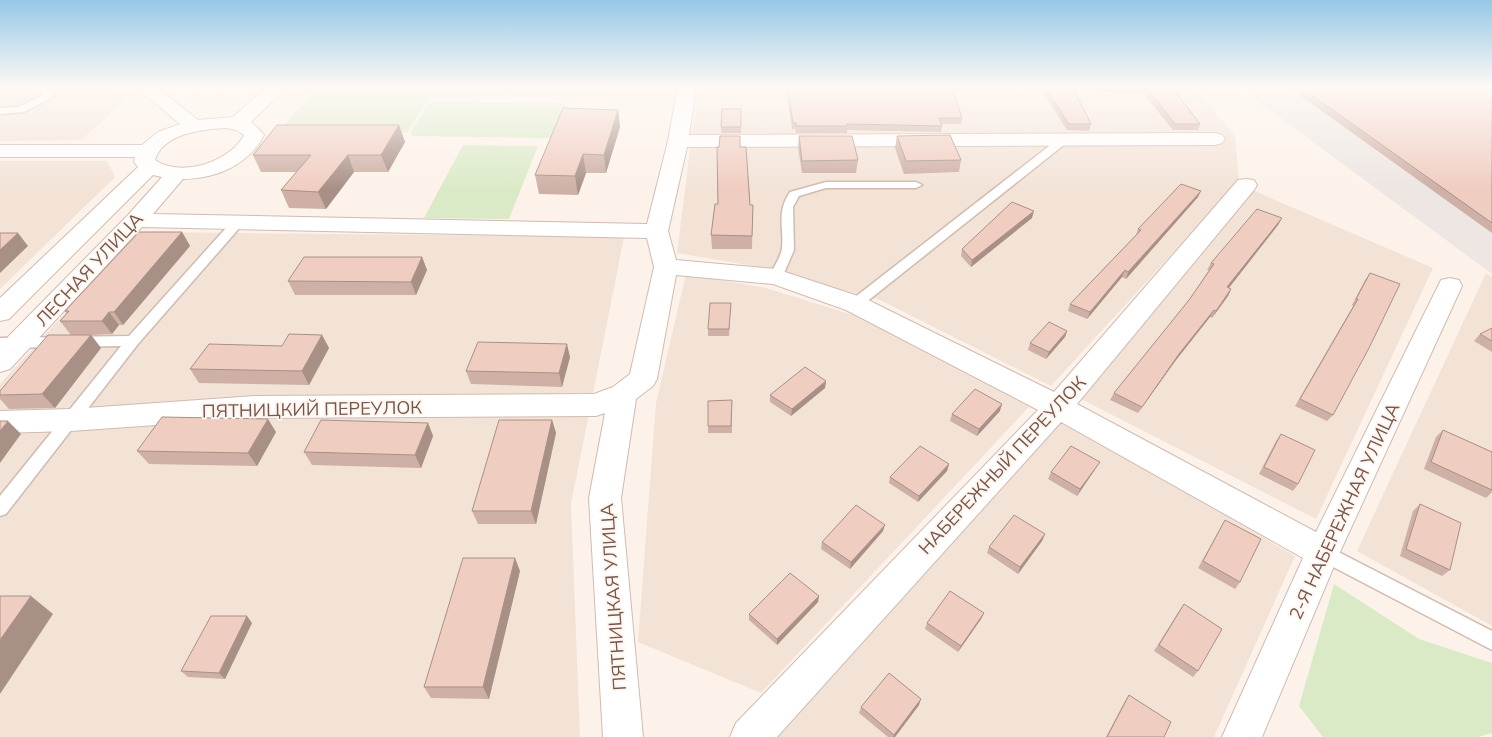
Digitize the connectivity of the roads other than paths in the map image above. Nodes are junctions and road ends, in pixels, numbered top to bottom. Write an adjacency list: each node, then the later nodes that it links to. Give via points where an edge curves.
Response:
1 (188, 120): 10 (street, ЛЕСНАЯ УЛИЦА, via 162,138)
2 (191, 120): 5 (street, ЛЕСНАЯ УЛИЦА)
3 (241, 120): 5 (street)
4 (681, 120): 8 (street)
5 (237, 124): 11 (street, via 250,129 254,135 253,143 244,152 214,167)
6 (1066, 138): 7 (street); 8 (street); 20 (lane)
7 (1215, 138)
8 (678, 142): 16 (street)
9 (0, 151): 10 (street)
10 (148, 160): 11 (street, via 160,172); 21 (street, ЛЕСНАЯ УЛИЦА)
11 (176, 174): 14 (street, ЛЕСНАЯ УЛИЦА)
12 (916, 185): 18 (lane, via 826,185 794,194 787,206 788,250)
13 (1246, 185): 26 (street, НАБЕРЕЖНЫЙ ПЕРЕУЛОК)
14 (136, 220): 15 (street); 23 (street, ЛЕСНАЯ УЛИЦА)
15 (238, 222): 16 (street); 22 (lane)
16 (657, 231): 17 (street)
17 (666, 267): 18 (street); 25 (street, via 644,379)
18 (776, 278): 20 (street)
19 (1450, 286): 30 (street, 2-Я НАБЕРЕЖНАЯ УЛИЦА)
20 (856, 304): 26 (street)
21 (0, 313)
22 (133, 341): 23 (lane); 27 (lane)
23 (9, 343): 24 (street, ЛЕСНАЯ УЛИЦА)
24 (0, 362)
25 (623, 394): 27 (street, ПЯТНИЦКИЙ ПЕРЕУЛОК, via 596,405 256,407); 32 (street, ПЯТНИЦКАЯ УЛИЦА, via 604,498)
26 (1058, 407): 30 (street); 33 (street, НАБЕРЕЖНЫЙ ПЕРЕУЛОК)
27 (71, 420): 28 (street, ПЯТНИЦКИЙ ПЕРЕУЛОК); 29 (lane)
28 (0, 422)
29 (0, 508)
30 (1323, 552): 31 (lane); 34 (street, 2-Я НАБЕРЕЖНАЯ УЛИЦА)
31 (1492, 641)
32 (623, 737)
33 (750, 737)
34 (1242, 737)

